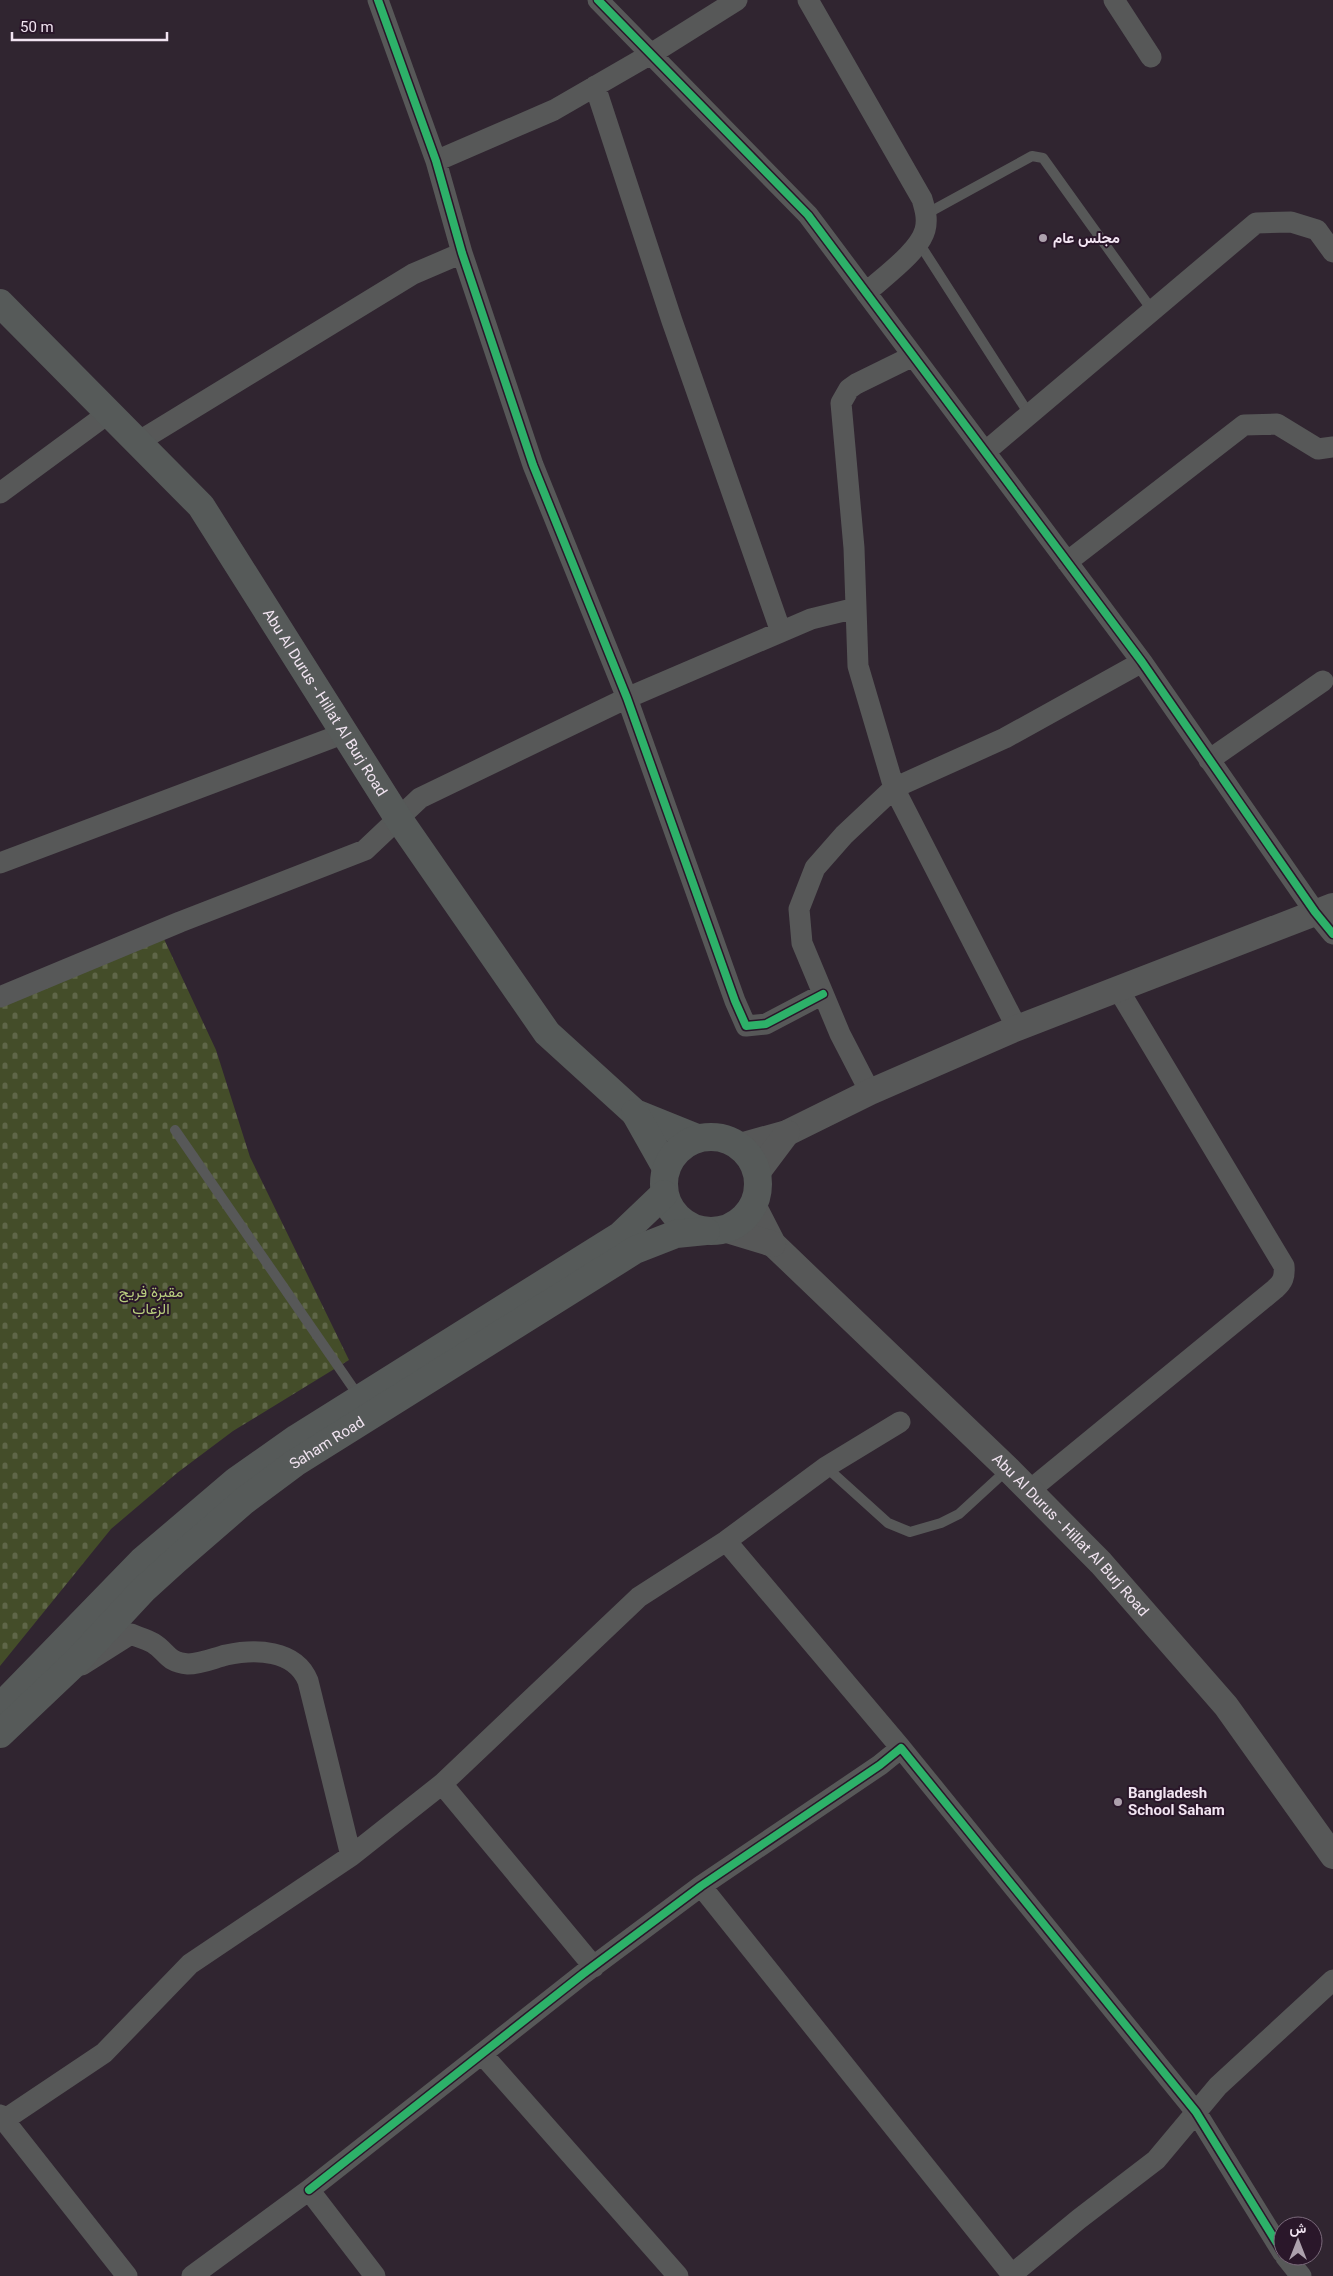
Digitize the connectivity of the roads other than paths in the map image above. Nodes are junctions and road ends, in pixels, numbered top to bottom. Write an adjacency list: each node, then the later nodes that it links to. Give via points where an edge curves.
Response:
1 (378, 0): 9 (street)
2 (598, 0): 6 (street)
3 (737, 0): 6 (street)
4 (808, 0): 10 (street, via 922,199)
5 (1114, 0): 7 (street)
6 (651, 54): 8 (street); 14 (street, via 808,215)
7 (1151, 57)
8 (595, 86): 9 (street, via 554,110); 26 (street, via 672,321)
9 (436, 161): 13 (street)
10 (926, 214): 11 (street, via 925,229); 16 (lane, via 1032,156 1043,158)
11 (919, 243): 14 (street); 19 (lane)
12 (1333, 252): 16 (street, via 1317,230 1291,222 1256,223)
13 (462, 253): 20 (street, via 413,274); 29 (street, via 533,465)
14 (866, 293): 17 (street)
15 (0, 303): 18 (main road, Abu Al Durus - Hillat Al Burj Road)
16 (1152, 310): 19 (street)
17 (913, 356): 22 (street); 25 (street, via 856,384 841,403)
18 (110, 412): 20 (main road, Abu Al Durus - Hillat Al Burj Road); 23 (street)
19 (1029, 414): 22 (street)
20 (138, 442): 30 (main road, Abu Al Durus - Hillat Al Burj Road, via 201,506)
21 (1333, 447): 24 (street, via 1318,449 1277,424 1244,425)
22 (985, 452): 24 (street)
23 (0, 492)
24 (1067, 562): 27 (street)
25 (856, 608): 26 (street, via 811,619); 32 (street, via 858,666)
26 (781, 632): 29 (street)
27 (1142, 662): 31 (street); 32 (street, via 1005,738)
28 (1323, 681): 31 (street)
29 (627, 698): 33 (street, via 420,798); 38 (street, via 746,1026 766,1024)
30 (345, 733): 33 (main road, Abu Al Durus - Hillat Al Burj Road); 34 (street)
31 (1209, 760): 35 (street)
32 (894, 788): 38 (street, via 816,868 799,909 802,943); 40 (street)
33 (398, 818): 39 (street, via 365,850); 42 (main road, Abu Al Durus - Hillat Al Burj Road, via 547,1034)
34 (0, 863)
35 (1324, 909): 36 (street); 37 (street)
36 (1333, 934)
37 (1118, 989): 40 (street); 56 (street, via 1284,1266 1285,1275 1275,1290)
38 (823, 994): 41 (street)
39 (0, 997)
40 (1017, 1028): 41 (street)
41 (870, 1092): 44 (street)
42 (635, 1113): 45 (main road, Abu Al Durus - Hillat Al Burj Road); 48 (main road, Abu Al Durus - Hillat Al Burj Road)
43 (175, 1130): 52 (lane)
44 (788, 1133): 46 (street); 47 (street)
45 (697, 1138): 46 (main road, via 712,1136); 48 (main road, via 673,1155)
46 (740, 1146): 47 (main road, via 751,1158)
47 (757, 1173): 49 (main road, via 758,1190)
48 (665, 1181): 50 (main road, via 672,1212 687,1225); 52 (main road, Saham Road, via 621,1235)
49 (753, 1205): 50 (main road, via 741,1220); 51 (street, Abu Al Durus - Hillat Al Burj Road)
50 (715, 1230): 51 (street, Abu Al Durus - Hillat Al Burj Road); 58 (main road, Saham Road, via 676,1234 635,1250 295,1464 244,1500 143,1590)
51 (773, 1244): 55 (street, Abu Al Durus - Hillat Al Burj Road)
52 (360, 1399): 59 (main road, Saham Road, via 289,1443 197,1513 112,1590)
53 (900, 1422): 54 (street)
54 (826, 1466): 55 (lane, via 888,1523 910,1532 959,1514); 57 (street)
55 (1008, 1469): 56 (street, Abu Al Durus - Hillat Al Burj Road)
56 (1030, 1490): 64 (street, Abu Al Durus - Hillat Al Burj Road, via 1101,1563 1226,1706)
57 (726, 1541): 61 (street); 62 (street, via 640,1597)
58 (59, 1679): 60 (main road, Saham Road); 63 (street, via 131,1634 154,1644 169,1659 188,1664 248,1652 271,1652 290,1660 308,1681)
59 (0, 1707)
60 (0, 1734)
61 (901, 1748): 65 (street, via 880,1766); 69 (street)
62 (442, 1784): 63 (street); 66 (street)
63 (351, 1856): 70 (street, via 190,1964 104,2053)
64 (1333, 1856)
65 (701, 1886): 66 (street); 74 (street)
66 (594, 1967): 68 (street)
67 (1333, 1980): 69 (street, via 1218,2086)
68 (482, 2054): 71 (street); 78 (street)
69 (1196, 2112): 72 (street); 74 (street, via 1156,2160)
70 (4, 2127): 75 (street)
71 (308, 2190): 76 (street); 77 (street)
72 (1273, 2237)
73 (1293, 2266): 79 (street)
74 (1012, 2275)
75 (127, 2276)
76 (192, 2276)
77 (375, 2276)
78 (678, 2276)
79 (1301, 2276)

